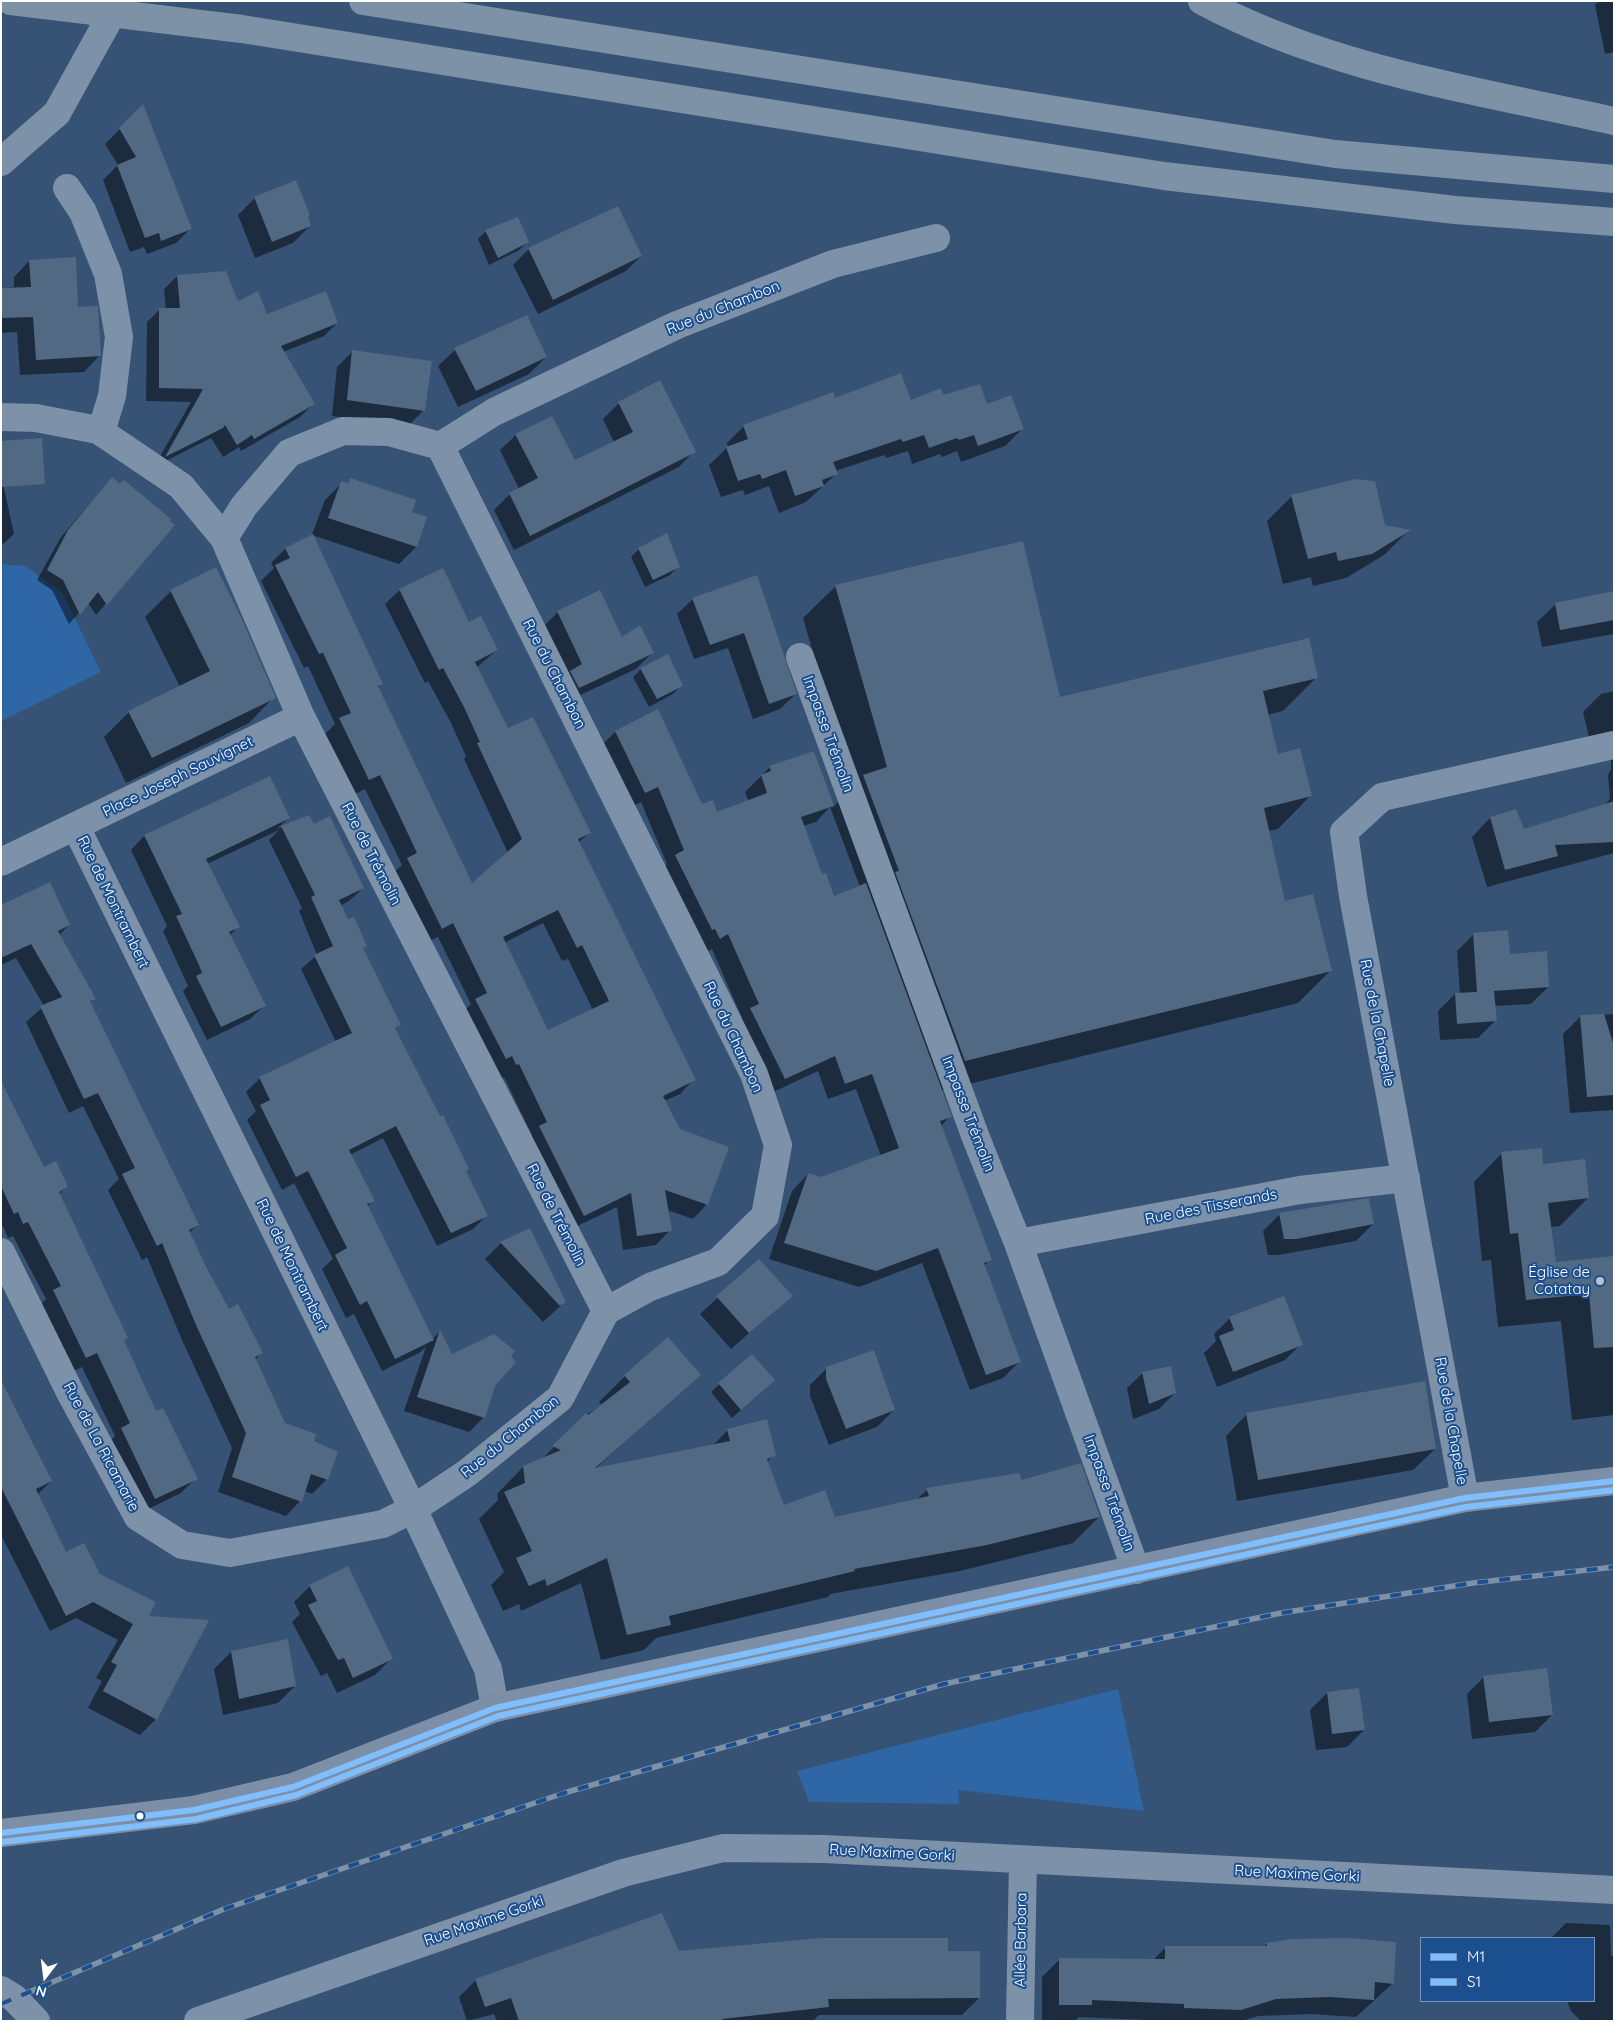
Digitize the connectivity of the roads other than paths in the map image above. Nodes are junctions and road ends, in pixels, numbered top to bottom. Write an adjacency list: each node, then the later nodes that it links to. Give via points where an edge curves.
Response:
1 (11, 1): 9 (highway, via 242,29 1164,176 1455,210)
2 (119, 1): 6 (street, bridge, via 57,113)
3 (364, 1): 7 (highway, via 1335,154)
4 (1202, 1): 5 (highway, via 1234,18 1349,62)
5 (1614, 121)
6 (1, 162)
7 (1614, 180)
8 (67, 188): 12 (street, via 83,212 108,274 119,337 112,396)
9 (1614, 222)
10 (936, 238): 13 (street, Rue du Chambon, via 833,264 677,325 494,412)
11 (1, 416): 12 (street, Rue de Trémolin, via 36,418)
12 (101, 432): 14 (street, Rue de Trémolin, via 181,486)
13 (440, 446): 14 (street, via 389,432 343,431 289,453 244,506); 23 (street, Rue du Chambon, via 754,1074 778,1146 765,1216 718,1262 650,1287)
14 (224, 538): 16 (street, Rue de Trémolin)
15 (800, 657): 21 (street, Impasse Trémolin, via 976,1138)
16 (301, 717): 18 (street, Place Joseph Sauvignet); 23 (street, Rue de Trémolin)
17 (1614, 745): 20 (street, Rue de la Chapelle, via 1382,797 1344,832)
18 (76, 827): 19 (street, Place Joseph Sauvignet); 26 (street, Rue de Montrambert)
19 (1, 862)
20 (1406, 1178): 21 (street, Rue des Tisserands, via 1300,1190); 25 (street, Rue de la Chapelle)
21 (1018, 1243): 27 (street, Impasse Trémolin)
22 (1, 1252): 26 (street, Rue de La Ricamarie, via 71,1394 138,1517 182,1545 230,1553 383,1524)
23 (606, 1311): 26 (street, Rue du Chambon, via 560,1398 467,1473)
24 (1614, 1481): 25 (main road)
25 (1465, 1498): 27 (main road)
26 (414, 1509): 28 (street, Rue de Montrambert, via 488,1669)
27 (1136, 1570): 28 (main road)
28 (495, 1708): 29 (main road, via 293,1788 194,1810)
29 (1, 1833)
30 (1023, 1860): 31 (street, Rue Maxime Gorki); 34 (street, Rue Maxime Gorki, via 825,1849 723,1848 623,1873); 35 (street, Allée Barbara)
31 (1614, 1890)
32 (1, 1990): 33 (street, via 14,1998)
33 (36, 2021)
34 (198, 2021)
35 (1020, 2021)

